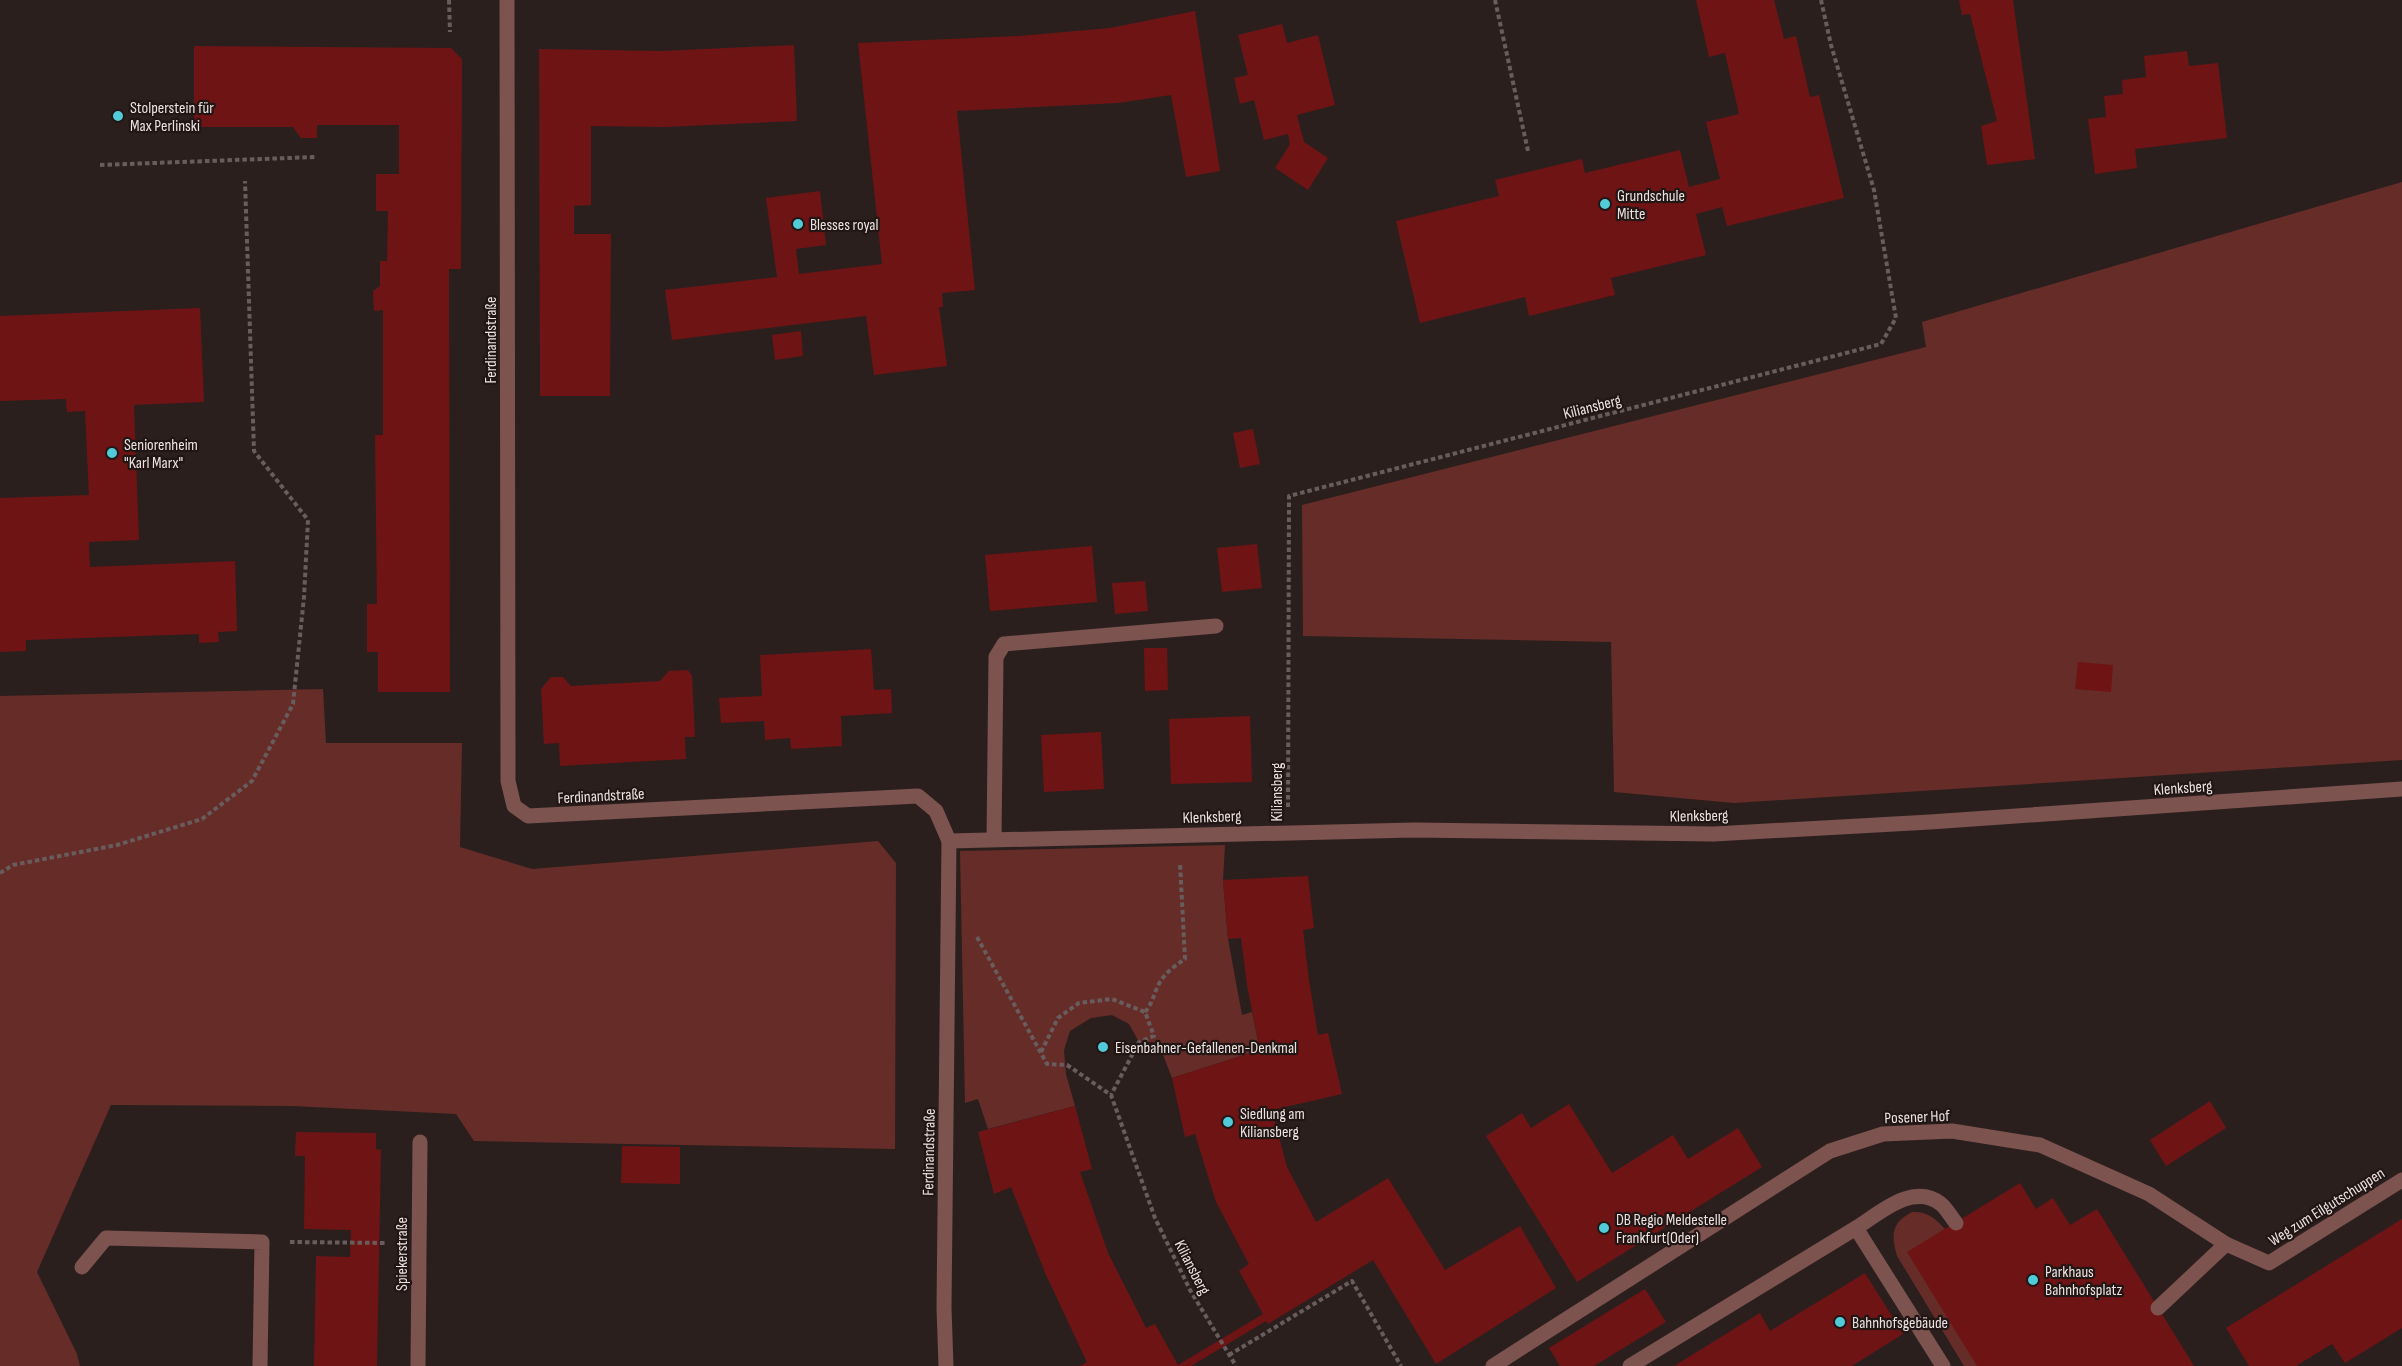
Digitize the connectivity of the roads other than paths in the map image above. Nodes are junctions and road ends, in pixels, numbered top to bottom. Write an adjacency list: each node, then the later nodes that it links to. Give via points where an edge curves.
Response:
1 (507, 0): 5 (street, Ferdinandstraße, via 508,781 514,806 528,816 918,796 936,811)
2 (1216, 626): 4 (street, via 1004,644 996,657)
3 (2402, 789): 4 (street, Klenksberg, via 1713,834 1414,830)
4 (994, 839): 5 (street, Klenksberg)
5 (949, 841): 16 (street, Ferdinandstraße)
6 (420, 1142): 15 (street, Spiekerstraße)
7 (2402, 1180): 11 (street, Weg zum Eilgutschuppen)
8 (1956, 1223): 9 (street, via 1942,1204 1925,1196 1904,1199)
9 (1857, 1228): 18 (street); 19 (street)
10 (2226, 1244): 11 (street, Posener Hof); 13 (street); 17 (street, Posener Hof, via 2149,1194 2040,1145 1952,1131 1883,1134 1830,1151)
11 (2270, 1263)
12 (82, 1267): 14 (street, via 106,1238 262,1242)
13 (2158, 1308)
14 (260, 1366)
15 (418, 1366)
16 (946, 1366)
17 (1493, 1366)
18 (1630, 1366)
19 (1943, 1366)

